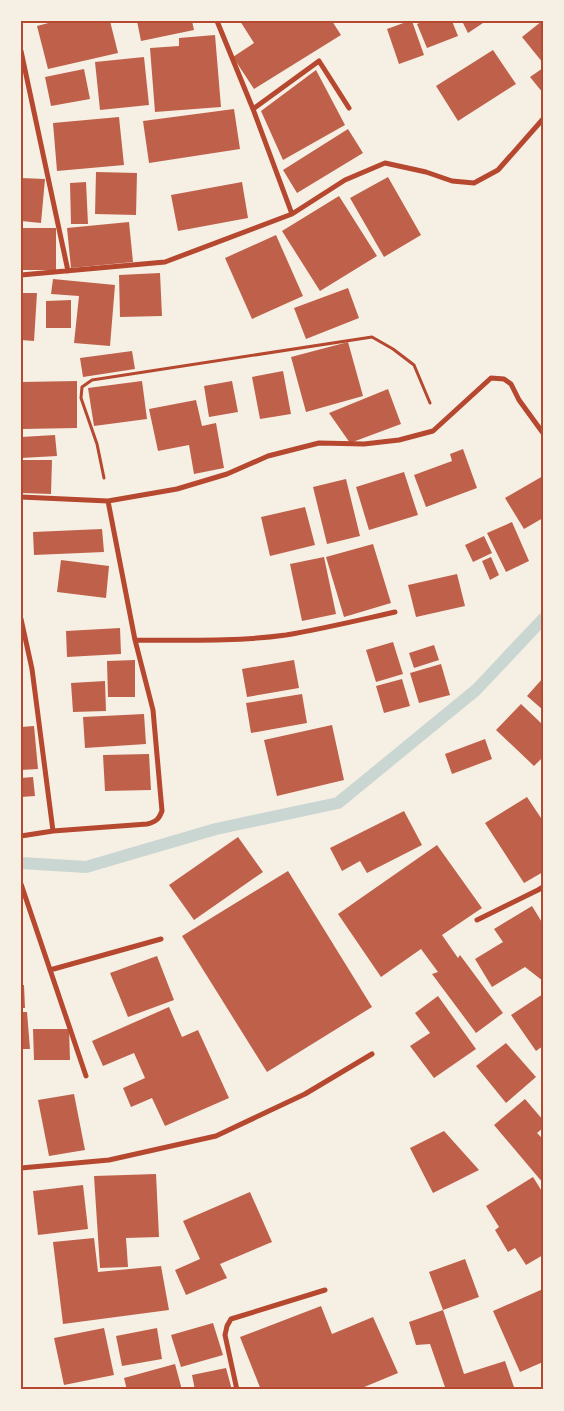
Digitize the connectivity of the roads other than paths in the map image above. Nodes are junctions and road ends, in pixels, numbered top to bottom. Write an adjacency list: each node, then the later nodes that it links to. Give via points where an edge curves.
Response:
1 (217, 21): 4 (street)
2 (21, 51): 7 (street)
3 (349, 108): 4 (street, via 319,61)
4 (253, 109): 6 (street)
5 (543, 119): 6 (street, via 498,170 474,183 452,181 385,163 345,180)
6 (292, 214): 7 (street, via 165,262)
7 (68, 271): 8 (street)
8 (21, 276)
9 (543, 433): 11 (street, via 510,384 504,379 490,378 433,431 399,440 364,444 319,443 268,456 227,474 177,489)
10 (21, 497): 11 (street)
11 (108, 501): 14 (street)
12 (395, 612): 14 (street, via 284,635 226,640)
13 (21, 619): 15 (street, via 32,669)
14 (135, 640): 15 (street, via 153,710 162,810 160,818 147,824)
15 (53, 831): 16 (street)
16 (21, 836)
17 (21, 884): 21 (street)
18 (543, 887): 19 (street)
19 (477, 920)
20 (161, 938): 21 (street)
21 (50, 970): 23 (street)
22 (372, 1054): 24 (street, via 305,1094 216,1136 109,1160)
23 (86, 1076)
24 (21, 1168)
25 (325, 1290): 26 (street, via 230,1318 225,1335)
26 (237, 1390)

